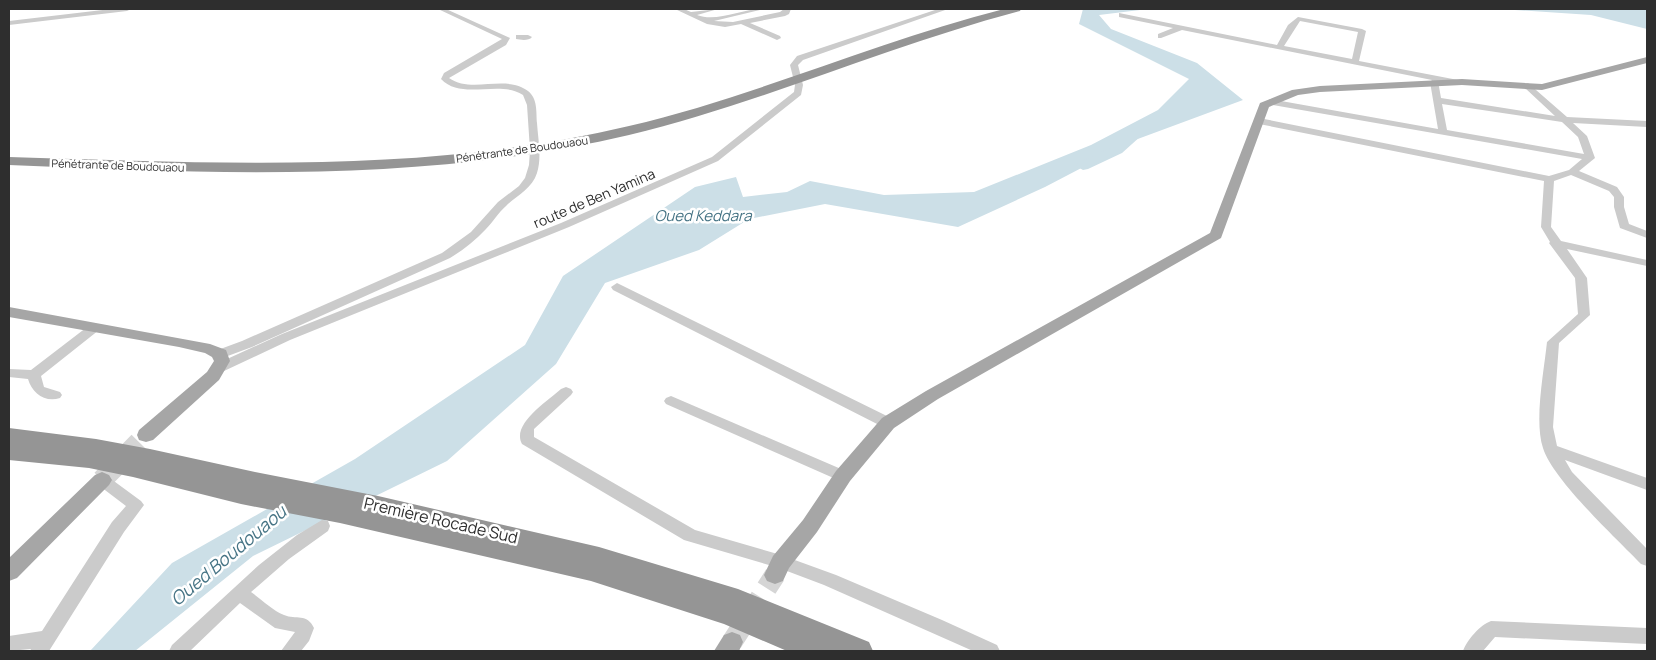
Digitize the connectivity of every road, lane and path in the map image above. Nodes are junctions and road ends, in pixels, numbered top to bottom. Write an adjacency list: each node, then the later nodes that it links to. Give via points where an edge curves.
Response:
1 (126, 9): 14 (street)
2 (441, 9): 44 (street, via 506,38 445,79 457,85 512,87 526,94 532,103 534,158 530,179 493,212 469,240 453,251 247,344)
3 (680, 9): 10 (street)
4 (716, 9): 10 (street)
5 (760, 9): 12 (street)
6 (787, 9): 13 (street, via 782,14)
7 (988, 9): 21 (highway, Pénétrante de Boudouaou)
8 (1016, 9): 21 (highway, Pénétrante de Boudouaou)
9 (938, 10): 44 (street, route de Ben Yamina, via 800,58 794,65 798,92 715,160 565,226)
10 (690, 14): 12 (street)
11 (1122, 15): 15 (street)
12 (704, 21): 13 (street, via 722,25)
13 (742, 22): 17 (street)
14 (9, 23)
15 (1181, 28): 16 (street); 18 (street)
16 (1161, 36)
17 (777, 38)
18 (1280, 47): 20 (street); 20 (street, via 1298,19 1362,31)
19 (1647, 60): 25 (main road, via 1556,84)
20 (1355, 62): 23 (street)
21 (828, 64): 24 (highway, Pénétrante de Boudouaou)
22 (1434, 82): 23 (main road); 26 (street); 27 (main road, via 1296,92)
23 (1455, 82): 25 (main road)
24 (773, 84): 35 (highway, Pénétrante de Boudouaou, via 731,102 625,126 564,144 326,168 199,168)
25 (1528, 86): 28 (street)
26 (1436, 100): 28 (street); 31 (street)
27 (1270, 102): 29 (main road, via 1264,106); 31 (street)
28 (1566, 120): 30 (street); 33 (street, via 1582,136)
29 (1259, 121): 37 (street); 50 (main road, via 1216,235)
30 (1647, 124)
31 (1443, 132): 33 (street)
32 (9, 154): 35 (highway, Pénétrante de Boudouaou)
33 (1590, 158): 36 (street)
34 (9, 161): 35 (highway, Pénétrante de Boudouaou)
35 (119, 161)
36 (1572, 172): 37 (street); 38 (street, via 1612,189 1619,197 1624,226)
37 (1549, 179): 39 (street, via 1546,228)
38 (1647, 235)
39 (1555, 243): 40 (street); 53 (street, via 1581,278 1584,315 1553,342 1546,427)
40 (1647, 262)
41 (616, 287): 50 (street)
42 (9, 312): 43 (main road)
43 (95, 327): 44 (main road, via 210,350); 46 (street)
44 (219, 361): 51 (main road)
45 (9, 372): 46 (street)
46 (34, 374): 48 (street, via 36,388)
47 (566, 392): 62 (street, via 528,427 527,440 690,535)
48 (55, 395)
49 (671, 400): 55 (street)
50 (888, 423): 55 (main road)
51 (146, 435)
52 (9, 436): 58 (highway, Première Rocade Sud, via 150,457)
53 (1550, 449): 57 (street); 61 (street, via 1567,476)
54 (9, 452): 58 (highway, Première Rocade Sud, via 89,460)
55 (843, 476): 62 (main road)
56 (102, 480): 63 (main road); 67 (street, via 136,505 118,527)
57 (1647, 484)
58 (248, 488): 59 (highway, Première Rocade Sud)
59 (370, 512): 70 (highway, Première Rocade Sud, via 591,571 729,614); 71 (highway, Première Rocade Sud, via 599,557 738,600)
60 (322, 526): 64 (street, via 285,551)
61 (1647, 559)
62 (778, 569): 72 (street, via 830,580)
63 (9, 572)
64 (239, 593): 68 (street); 69 (street, via 281,623 305,628)
65 (1647, 636): 73 (street, via 1491,629)
66 (9, 644): 67 (street)
67 (43, 644)
68 (178, 651)
69 (290, 651)
70 (816, 651)
71 (860, 651)
72 (991, 651)
73 (1472, 651)

